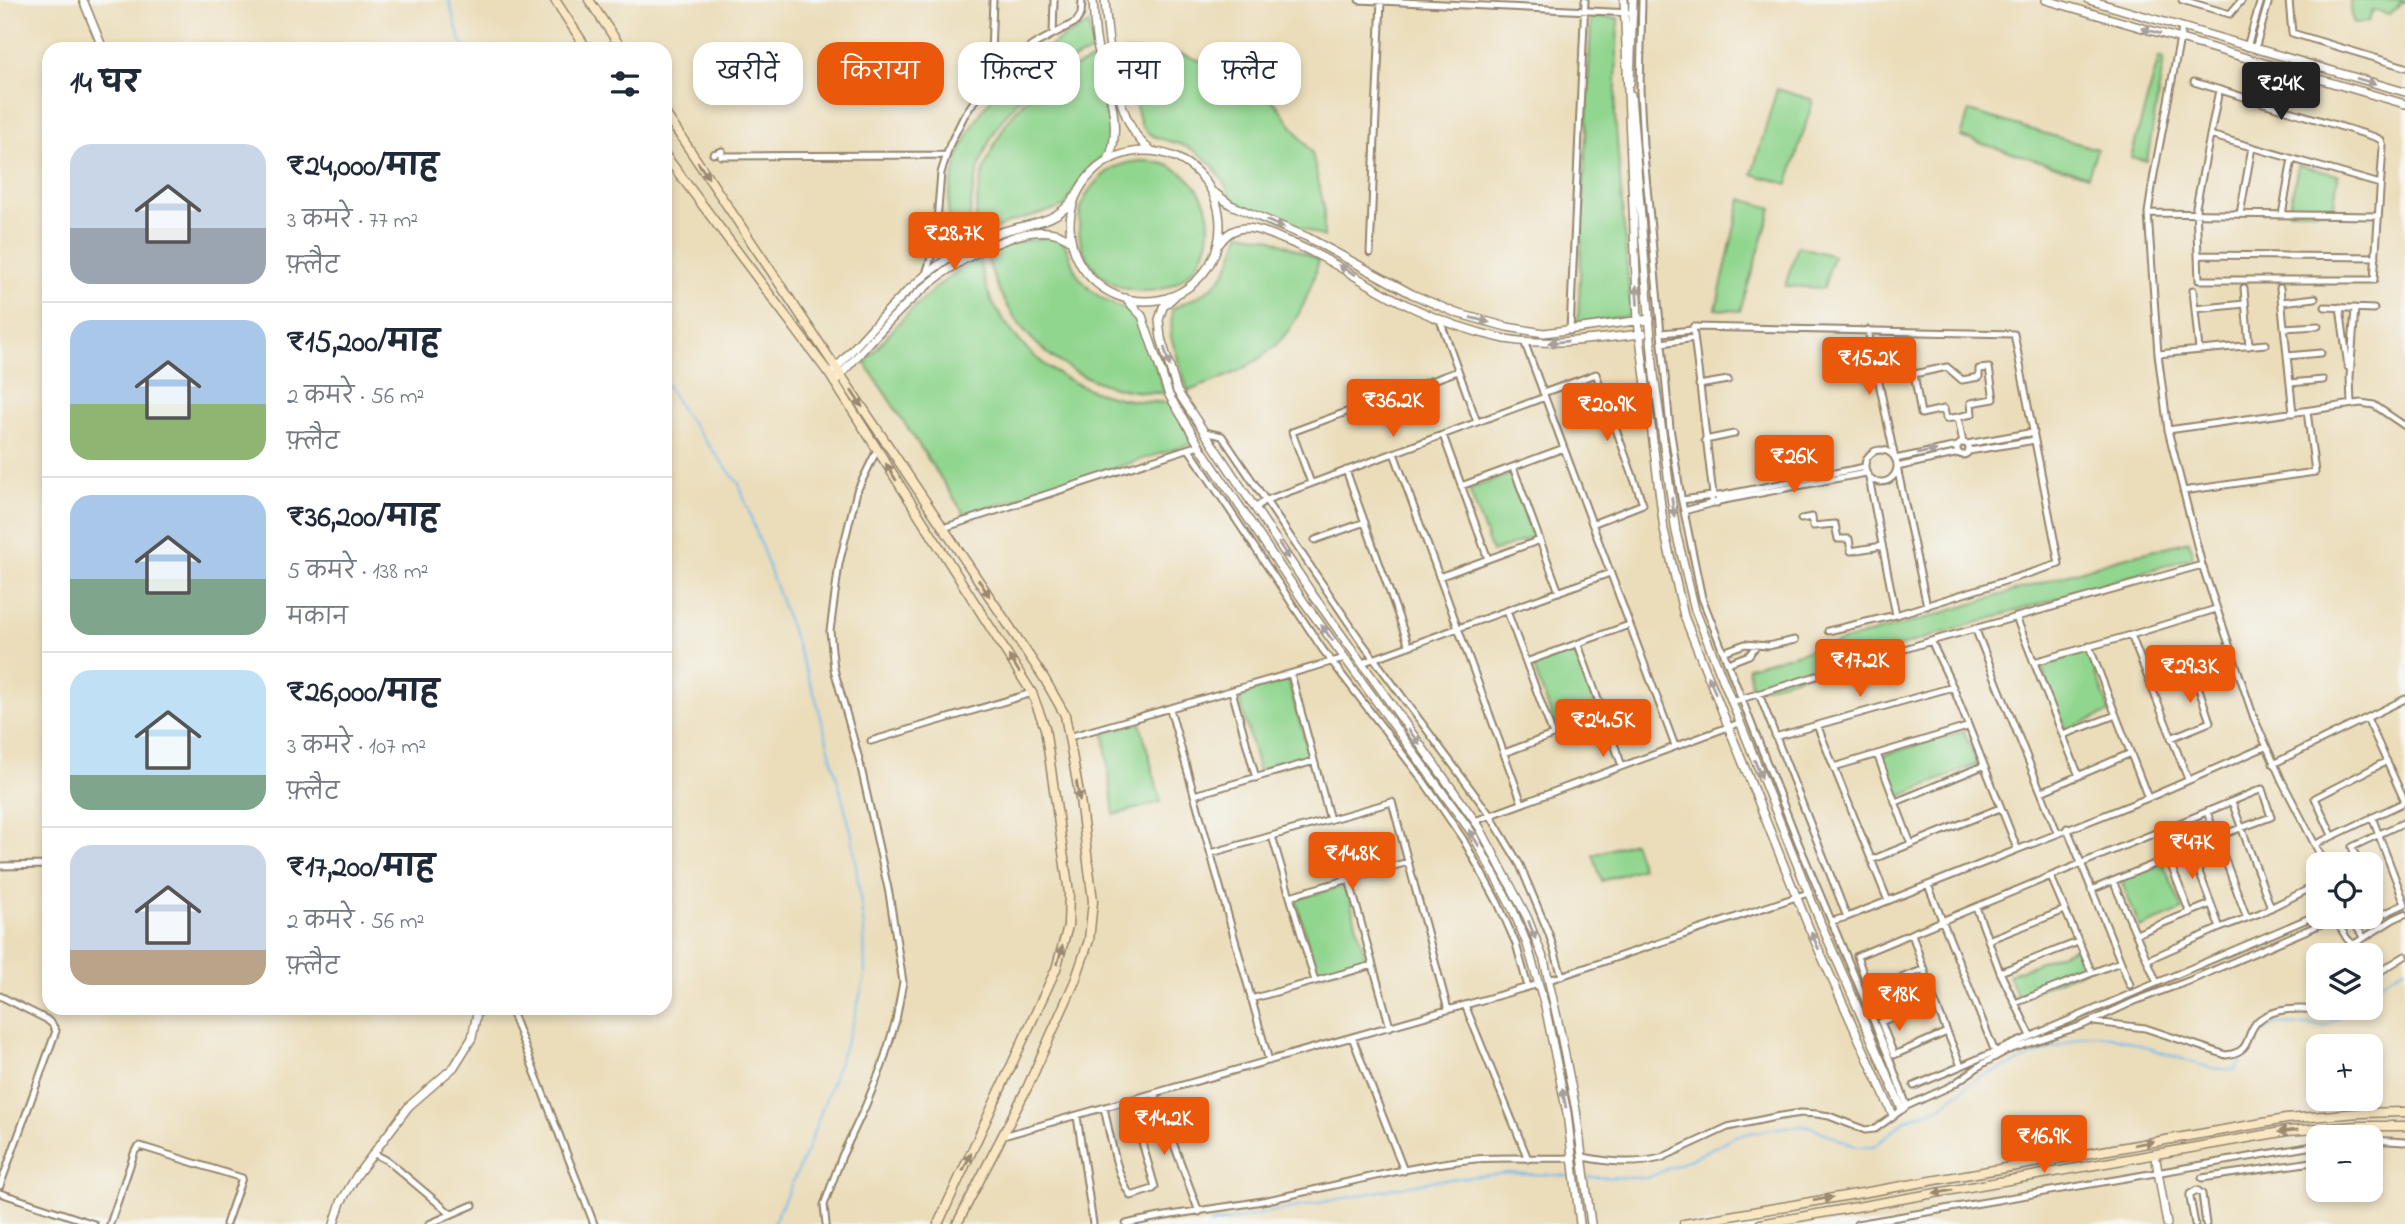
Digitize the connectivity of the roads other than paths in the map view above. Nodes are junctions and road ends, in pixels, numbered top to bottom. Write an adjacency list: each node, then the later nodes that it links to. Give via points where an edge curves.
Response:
1 (83, 0): 32 (street)
2 (555, 0): 33 (main road)
3 (589, 0): 34 (main road)
4 (993, 0): 35 (street)
5 (1054, 0): 30 (street)
6 (1082, 0): 30 (street, via 1076,22)
7 (1093, 0): 51 (street, via 1096,39 1116,125)
8 (1105, 0): 47 (street, via 1110,56 1123,108 1133,134)
9 (1359, 0): 23 (street)
10 (1522, 0): 24 (street)
11 (1585, 0): 26 (street)
12 (1624, 0): 27 (street)
13 (1633, 0): 28 (street)
14 (1643, 0): 88 (street, via 1643,131)
15 (2046, 0): 31 (street, one-way to 15)
16 (2089, 0): 29 (street)
17 (2182, 0): 25 (street)
18 (2210, 0): 25 (street)
19 (2242, 0): 25 (street, via 2230,14)
20 (2261, 0): 37 (street)
21 (2269, 0): 37 (street)
22 (2289, 0): 38 (street, via 2292,33)
23 (1381, 1): 24 (street); 63 (street)
24 (1521, 8): 26 (street)
25 (2216, 10)
26 (1585, 11): 27 (street); 87 (street)
27 (1623, 13): 28 (street); 82 (street, one-way to 27)
28 (1632, 13): 80 (street, via 1630,84)
29 (2182, 27): 31 (street); 37 (street)
30 (1053, 34): 36 (street)
31 (2178, 39): 42 (street); 56 (street)
32 (100, 42)
33 (582, 42)
34 (617, 42)
35 (991, 42)
36 (1038, 42)
37 (2251, 48): 41 (street, one-way to 41)
38 (2405, 67)
39 (2194, 82): 40 (street)
40 (2219, 90): 45 (street); 53 (street, via 2375,136 2383,147)
41 (2405, 92)
42 (2405, 104)
43 (972, 105): 49 (street)
44 (672, 124): 101 (main road, one-way to 101)
45 (2210, 135): 46 (street); 57 (street)
46 (2252, 147): 50 (street); 58 (street)
47 (1152, 151): 51 (street); 55 (street, via 1195,170)
48 (713, 154): 49 (street)
49 (947, 155): 66 (street, via 941,173 935,244)
50 (2292, 159): 53 (street); 59 (street)
51 (1108, 161): 54 (street)
52 (672, 164): 101 (main road)
53 (2380, 184): 60 (street)
54 (1079, 190): 61 (street, via 1071,216); 66 (street, via 1061,213 990,235)
55 (1214, 192): 62 (street, via 1220,234); 87 (street, one-way to 87, via 1231,205 1307,236 1456,313 1544,333)
56 (2148, 213): 57 (street); 98 (street)
57 (2197, 214): 58 (street); 64 (street)
58 (2240, 214): 59 (street)
59 (2282, 215): 60 (street)
60 (2378, 216): 65 (street)
61 (1071, 241): 71 (street, via 1078,261 1095,282); 101 (street, via 1049,231 1023,234 967,256 937,276)
62 (1217, 248): 70 (street, via 1196,281); 81 (street, one-way to 62, via 1303,246 1268,233 1236,230)
63 (1370, 253)
64 (2198, 255): 65 (street); 65 (street, via 2202,281 2372,281)
65 (2376, 257)
66 (926, 275): 101 (street)
67 (2244, 288): 74 (street)
68 (2280, 288): 73 (street)
69 (2193, 290): 78 (street)
70 (1175, 296): 71 (street, via 1151,301); 115 (street, one-way to 115, via 1163,307 1161,338 1177,391)
71 (1125, 298): 121 (street, via 1142,316 1169,395)
72 (2315, 298): 73 (street)
73 (2282, 302): 84 (street)
74 (2245, 304): 78 (street); 95 (street)
75 (2325, 307): 76 (street)
76 (2340, 307): 77 (street); 102 (street)
77 (2355, 308): 79 (street); 102 (street)
78 (2195, 309): 96 (street)
79 (2374, 309)
80 (1650, 319): 82 (street); 90 (street)
81 (1440, 320): 92 (street); 100 (street)
82 (1638, 321): 87 (street); 89 (street)
83 (2318, 326): 84 (street)
84 (2284, 328): 99 (street)
85 (1693, 330): 86 (street); 88 (street); 91 (street)
86 (1868, 330): 116 (street, via 2014,334); 128 (street)
87 (1570, 331)
88 (1661, 332): 93 (street)
89 (1640, 334): 90 (street); 92 (street, one-way to 92, via 1541,344); 195 (street, one-way to 89, via 1684,616 1664,530)
90 (1651, 334): 187 (street, one-way to 187, via 1676,532 1695,610)
91 (1694, 338): 93 (street); 106 (street)
92 (1524, 341): 107 (street)
93 (1662, 343): 137 (street)
94 (2266, 344): 95 (street)
95 (2249, 346): 96 (street)
96 (2199, 350): 98 (street)
97 (2321, 353): 99 (street)
98 (2158, 354): 114 (street)
99 (2287, 356): 105 (street)
100 (1458, 371): 112 (street); 133 (street, via 1292,432)
101 (835, 375): 125 (main road); 144 (main road, one-way to 144)
102 (2350, 377): 108 (street)
103 (1728, 380): 106 (street)
104 (2323, 380): 105 (street)
105 (2290, 383): 110 (street)
106 (1699, 384): 119 (street)
107 (1544, 395): 112 (street); 123 (street); 143 (street, via 1596,374 1643,504)
108 (2351, 404): 109 (street); 113 (street, via 2374,405)
109 (2307, 411): 110 (street); 135 (street, via 2315,472)
110 (2292, 412): 114 (street)
111 (1958, 417): 111 (street, via 1972,414 1971,403 1994,399 1989,368 1979,369 1979,377 1962,380 1947,367 1914,374 1920,414 1944,410 1946,419); 122 (street)
112 (1477, 422): 118 (street)
113 (2405, 426)
114 (2168, 430): 135 (street)
115 (1202, 432): 138 (street, via 1222,436); 139 (street)
116 (2034, 432): 120 (street); 122 (street)
117 (1734, 434): 119 (street)
118 (1443, 435): 126 (street); 134 (street)
119 (1705, 440): 136 (street)
120 (2035, 440): 122 (street); 153 (street, via 2059,564)
121 (1199, 445): 124 (street); 171 (street, one-way to 121)
122 (1964, 446): 127 (street); 127 (street, via 1965,455); 128 (street, one-way to 122)
123 (1564, 448): 129 (street); 143 (street)
124 (1189, 449): 144 (street); 176 (street)
125 (877, 450): 183 (main road, one-way to 125); 347 (street, via 857,491 839,564 830,631 834,669 889,893 903,982 882,1066 824,1205)
126 (1394, 453): 131 (street); 151 (street)
127 (1959, 453): 130 (street)
128 (1895, 458): 130 (street); 132 (street, via 1877,450 1868,457)
129 (1513, 467): 134 (street); 146 (street)
130 (1897, 467): 132 (street, via 1885,482); 153 (street)
131 (1346, 470): 133 (street); 142 (street)
132 (1867, 473): 136 (street); 147 (street)
133 (1311, 483): 138 (street)
134 (1461, 486): 148 (street)
135 (2183, 491): 149 (street)
136 (1715, 498): 137 (street); 140 (street)
137 (1682, 500): 140 (street)
138 (1264, 501): 139 (street); 172 (street)
139 (1256, 508): 177 (street, one-way to 177)
140 (1684, 511): 170 (street, via 1702,598)
141 (1801, 519): 147 (street, via 1812,517 1813,526 1835,524 1838,539 1849,539 1851,551)
142 (1365, 522): 145 (street); 167 (street)
143 (1592, 524): 150 (street)
144 (943, 528): 199 (main road, one-way to 199, via 1044,678 1065,715)
145 (1315, 540)
146 (1540, 540): 148 (street); 152 (street)
147 (1882, 546): 156 (street)
148 (1488, 559): 151 (street)
149 (2202, 565): 154 (street); 157 (street)
150 (1610, 573): 152 (street); 158 (street)
151 (1439, 577): 159 (street)
152 (1559, 592): 155 (street)
153 (1927, 606): 156 (street)
154 (2216, 608): 162 (street); 169 (street)
155 (1507, 611): 159 (street); 173 (street)
156 (1896, 615): 161 (street)
157 (2016, 617): 160 (street); 174 (street)
158 (1629, 625): 165 (street); 203 (street)
159 (1458, 628): 167 (street); 205 (street)
160 (1975, 628): 164 (street); 217 (street)
161 (1828, 631)
162 (2131, 635): 168 (street); 180 (street)
163 (1795, 640): 166 (street)
164 (1931, 641): 181 (street); 184 (street)
165 (1578, 644): 173 (street); 191 (street)
166 (1757, 645): 170 (street); 178 (street, via 1749,655)
167 (1409, 646): 172 (street)
168 (2089, 646): 174 (street); 190 (street)
169 (2231, 651): 175 (street); 204 (street)
170 (1723, 652): 178 (street)
171 (1345, 658): 176 (street); 294 (street, one-way to 171, via 1513,910 1472,834)
172 (1374, 659): 177 (street); 226 (street)
173 (1526, 662): 197 (street)
174 (2034, 662): 198 (street)
175 (2190, 662): 180 (street); 201 (street, via 2210,722)
176 (1332, 663): 179 (street); 296 (street, via 1422,779 1476,860 1516,944)
177 (1362, 663): 229 (street, one-way to 229)
178 (1728, 663): 185 (street)
179 (1291, 674): 182 (street); 208 (street)
180 (2147, 675): 201 (street)
181 (1953, 687): 194 (street); 196 (street)
182 (1232, 691): 188 (street); 215 (street)
183 (1032, 693): 202 (street); 348 (main road, one-way to 183, via 1056,969 1068,926 1069,893 1056,799 1045,728)
184 (1759, 694): 185 (street); 200 (street)
185 (1742, 699): 187 (street); 273 (street)
186 (2403, 700): 189 (street); 192 (street)
187 (1731, 702): 193 (street)
188 (1170, 709): 199 (street); 218 (street)
189 (2405, 709)
190 (2116, 715): 198 (street); 206 (street)
191 (1604, 716): 197 (street); 211 (street)
192 (2367, 718): 209 (street); 210 (street)
193 (1740, 723): 195 (street); 258 (street, one-way to 258)
194 (1817, 725): 200 (street); 213 (street)
195 (1728, 727): 203 (street); 260 (street)
196 (1967, 727): 207 (street); 212 (street)
197 (1553, 735): 205 (street)
198 (2063, 736): 214 (street)
199 (1069, 737): 323 (main road, one-way to 323, via 1093,901 1089,940 1070,993)
200 (1776, 737): 270 (street)
201 (2171, 738): 216 (street)
202 (871, 741)
203 (1675, 746): 211 (street)
204 (2265, 747): 210 (street); 216 (street)
205 (1504, 753): 223 (street)
206 (2131, 753): 214 (street); 219 (street)
207 (1877, 754): 213 (street); 220 (street)
208 (1314, 761): 215 (street); 228 (street)
209 (2386, 761): 222 (street); 235 (street, via 2315,797)
210 (2273, 764): 240 (street)
211 (1622, 766): 223 (street)
212 (1983, 766): 220 (street); 224 (street)
213 (1834, 767): 247 (street)
214 (2079, 776): 217 (street)
215 (1255, 778): 218 (street)
216 (2188, 779): 219 (street)
217 (2041, 793): 234 (street)
218 (1194, 795): 245 (street)
219 (2148, 798): 232 (street)
220 (1896, 802): 239 (street)
221 (2232, 802): 225 (street); 233 (street); 233 (street, via 2262,789 2272,817)
222 (2405, 802): 227 (street)
223 (1522, 803): 226 (street)
224 (2000, 808): 239 (street); 241 (street)
225 (2207, 812): 230 (street); 238 (street)
226 (1490, 815): 229 (street); 290 (street, via 1520,865)
227 (2372, 817): 235 (street); 236 (street)
228 (1330, 820): 237 (street); 248 (street, via 1392,802)
229 (1475, 821): 291 (street, one-way to 291, via 1527,917)
230 (2181, 823): 242 (street); 250 (street)
231 (2404, 824): 236 (street)
232 (2067, 828): 234 (street); 250 (street)
233 (2241, 828): 238 (street); 265 (street)
234 (2057, 832): 241 (street)
235 (2332, 835): 240 (street)
236 (2379, 835): 244 (street, via 2353,847); 263 (street)
237 (1272, 836): 245 (street); 259 (street)
238 (2216, 837): 271 (street)
239 (1911, 844): 247 (street)
240 (2316, 844): 243 (street)
241 (2017, 848): 255 (street)
242 (2191, 849): 246 (street); 262 (street)
243 (2320, 852)
244 (2355, 852)
245 (1211, 853): 298 (street)
246 (2168, 859): 254 (street); 267 (street)
247 (1871, 860): 261 (street)
248 (1408, 862): 253 (street); 303 (street)
249 (42, 865): 251 (street)
250 (2080, 865): 252 (street); 256 (street)
251 (0, 866)
252 (2051, 877): 264 (street); 266 (street)
253 (1349, 879): 259 (street); 285 (street)
254 (2113, 881): 256 (street); 278 (street)
255 (1927, 885): 261 (street); 274 (street)
256 (2091, 890): 284 (street)
257 (2306, 890): 265 (street)
258 (1808, 892): 260 (street); 318 (street)
259 (1290, 896): 292 (street)
260 (1797, 896): 290 (street); 320 (street, one-way to 260)
261 (1888, 901): 270 (street)
262 (2211, 904): 267 (street); 275 (street)
263 (2405, 904): 268 (street)
264 (1976, 907): 274 (street); 280 (street)
265 (2271, 908): 271 (street)
266 (2065, 910): 280 (street); 281 (street)
267 (2190, 913): 278 (street)
268 (2383, 915)
269 (2405, 915): 279 (street)
270 (1847, 917): 273 (street)
271 (2247, 918): 275 (street)
272 (2306, 919): 293 (street)
273 (1832, 921): 318 (street)
274 (1942, 921): 277 (street); 311 (street)
275 (2220, 928): 283 (street)
276 (2359, 929): 279 (street)
277 (1912, 934): 286 (street); 286 (street, via 1857,956 1870,990)
278 (2136, 934): 283 (street)
279 (2364, 938): 306 (street, via 2349,942 2338,922 2328,921)
280 (1988, 940): 288 (street)
281 (2078, 943): 288 (street); 289 (street)
282 (2405, 956): 287 (street)
283 (2147, 960): 293 (street)
284 (2120, 962): 289 (street); 295 (street)
285 (1373, 965): 292 (street); 307 (street)
286 (1925, 969): 299 (street)
287 (2383, 969)
288 (2000, 972): 300 (street)
289 (2092, 973): 300 (street)
290 (1562, 975): 291 (street)
291 (1549, 980): 330 (street)
292 (1315, 981): 298 (street)
293 (2157, 982): 309 (street)
294 (1539, 984): 296 (street); 331 (street, one-way to 294, via 1567,1112)
295 (2130, 985)
296 (1528, 987): 301 (street)
297 (0, 996): 336 (street, via 39,1014 56,1031)
298 (1251, 999): 312 (street)
299 (1934, 1000): 308 (street); 308 (street, via 1881,1022 1895,1055)
300 (2015, 1003): 309 (street)
301 (1465, 1005): 303 (street); 329 (street)
302 (2306, 1009): 306 (street, via 2261,1018 2245,1047 2238,1054 2226,1055 2145,1028)
303 (1448, 1010): 307 (street)
304 (477, 1015): 327 (street, via 472,1038 454,1067 409,1106)
305 (513, 1015): 346 (street)
306 (2091, 1022): 318 (street, via 2006,1051)
307 (1390, 1027): 310 (street)
308 (1947, 1032): 313 (street)
309 (2031, 1036): 311 (street)
310 (1352, 1037): 312 (street); 333 (street)
311 (1995, 1052): 313 (street)
312 (1269, 1061): 315 (street)
313 (1961, 1066): 314 (street)
314 (1914, 1086)
315 (1155, 1094): 316 (street); 339 (street)
316 (1130, 1101): 317 (street); 317 (street, via 1155,1187 1136,1195 1129,1193 1121,1174)
317 (1104, 1108): 321 (street)
318 (1905, 1108): 320 (street)
319 (2405, 1112): 354 (main road, one-way to 319, via 2286,1119)
320 (1893, 1115): 330 (street, via 1875,1129 1864,1130 1817,1114 1775,1116 1728,1127 1650,1161)
321 (1077, 1116): 323 (street); 350 (street)
322 (2405, 1126): 328 (main road, one-way to 328, via 2287,1131)
323 (1002, 1136): 349 (main road)
324 (2383, 1141): 325 (street)
325 (2405, 1142)
326 (2306, 1147): 334 (street)
327 (373, 1153): 340 (street); 344 (street, via 341,1202)
328 (2155, 1154): 334 (street); 355 (main road, one-way to 355)
329 (1528, 1159): 331 (street); 333 (street, via 1478,1159)
330 (1583, 1161): 353 (street)
331 (1572, 1162): 352 (street)
332 (2306, 1163): 335 (street)
333 (1404, 1171): 339 (street)
334 (2158, 1172): 356 (street); 357 (street)
335 (2202, 1178)
336 (0, 1186)
337 (0, 1193): 341 (street)
338 (473, 1205): 340 (street)
339 (1199, 1212): 351 (street)
340 (452, 1214): 345 (street)
341 (94, 1224)
342 (110, 1224): 343 (street, via 140,1146 242,1178)
343 (226, 1224)
344 (334, 1224)
345 (429, 1224)
346 (594, 1224)
347 (826, 1224)
348 (938, 1224)
349 (957, 1224)
350 (1093, 1224)
351 (1126, 1224)
352 (1580, 1224)
353 (1591, 1224)
354 (1684, 1224)
355 (1760, 1224)
356 (1859, 1224)
357 (2167, 1224)
358 (2195, 1224): 359 (street, via 2190,1194 2197,1190 2202,1194)
359 (2206, 1224)

